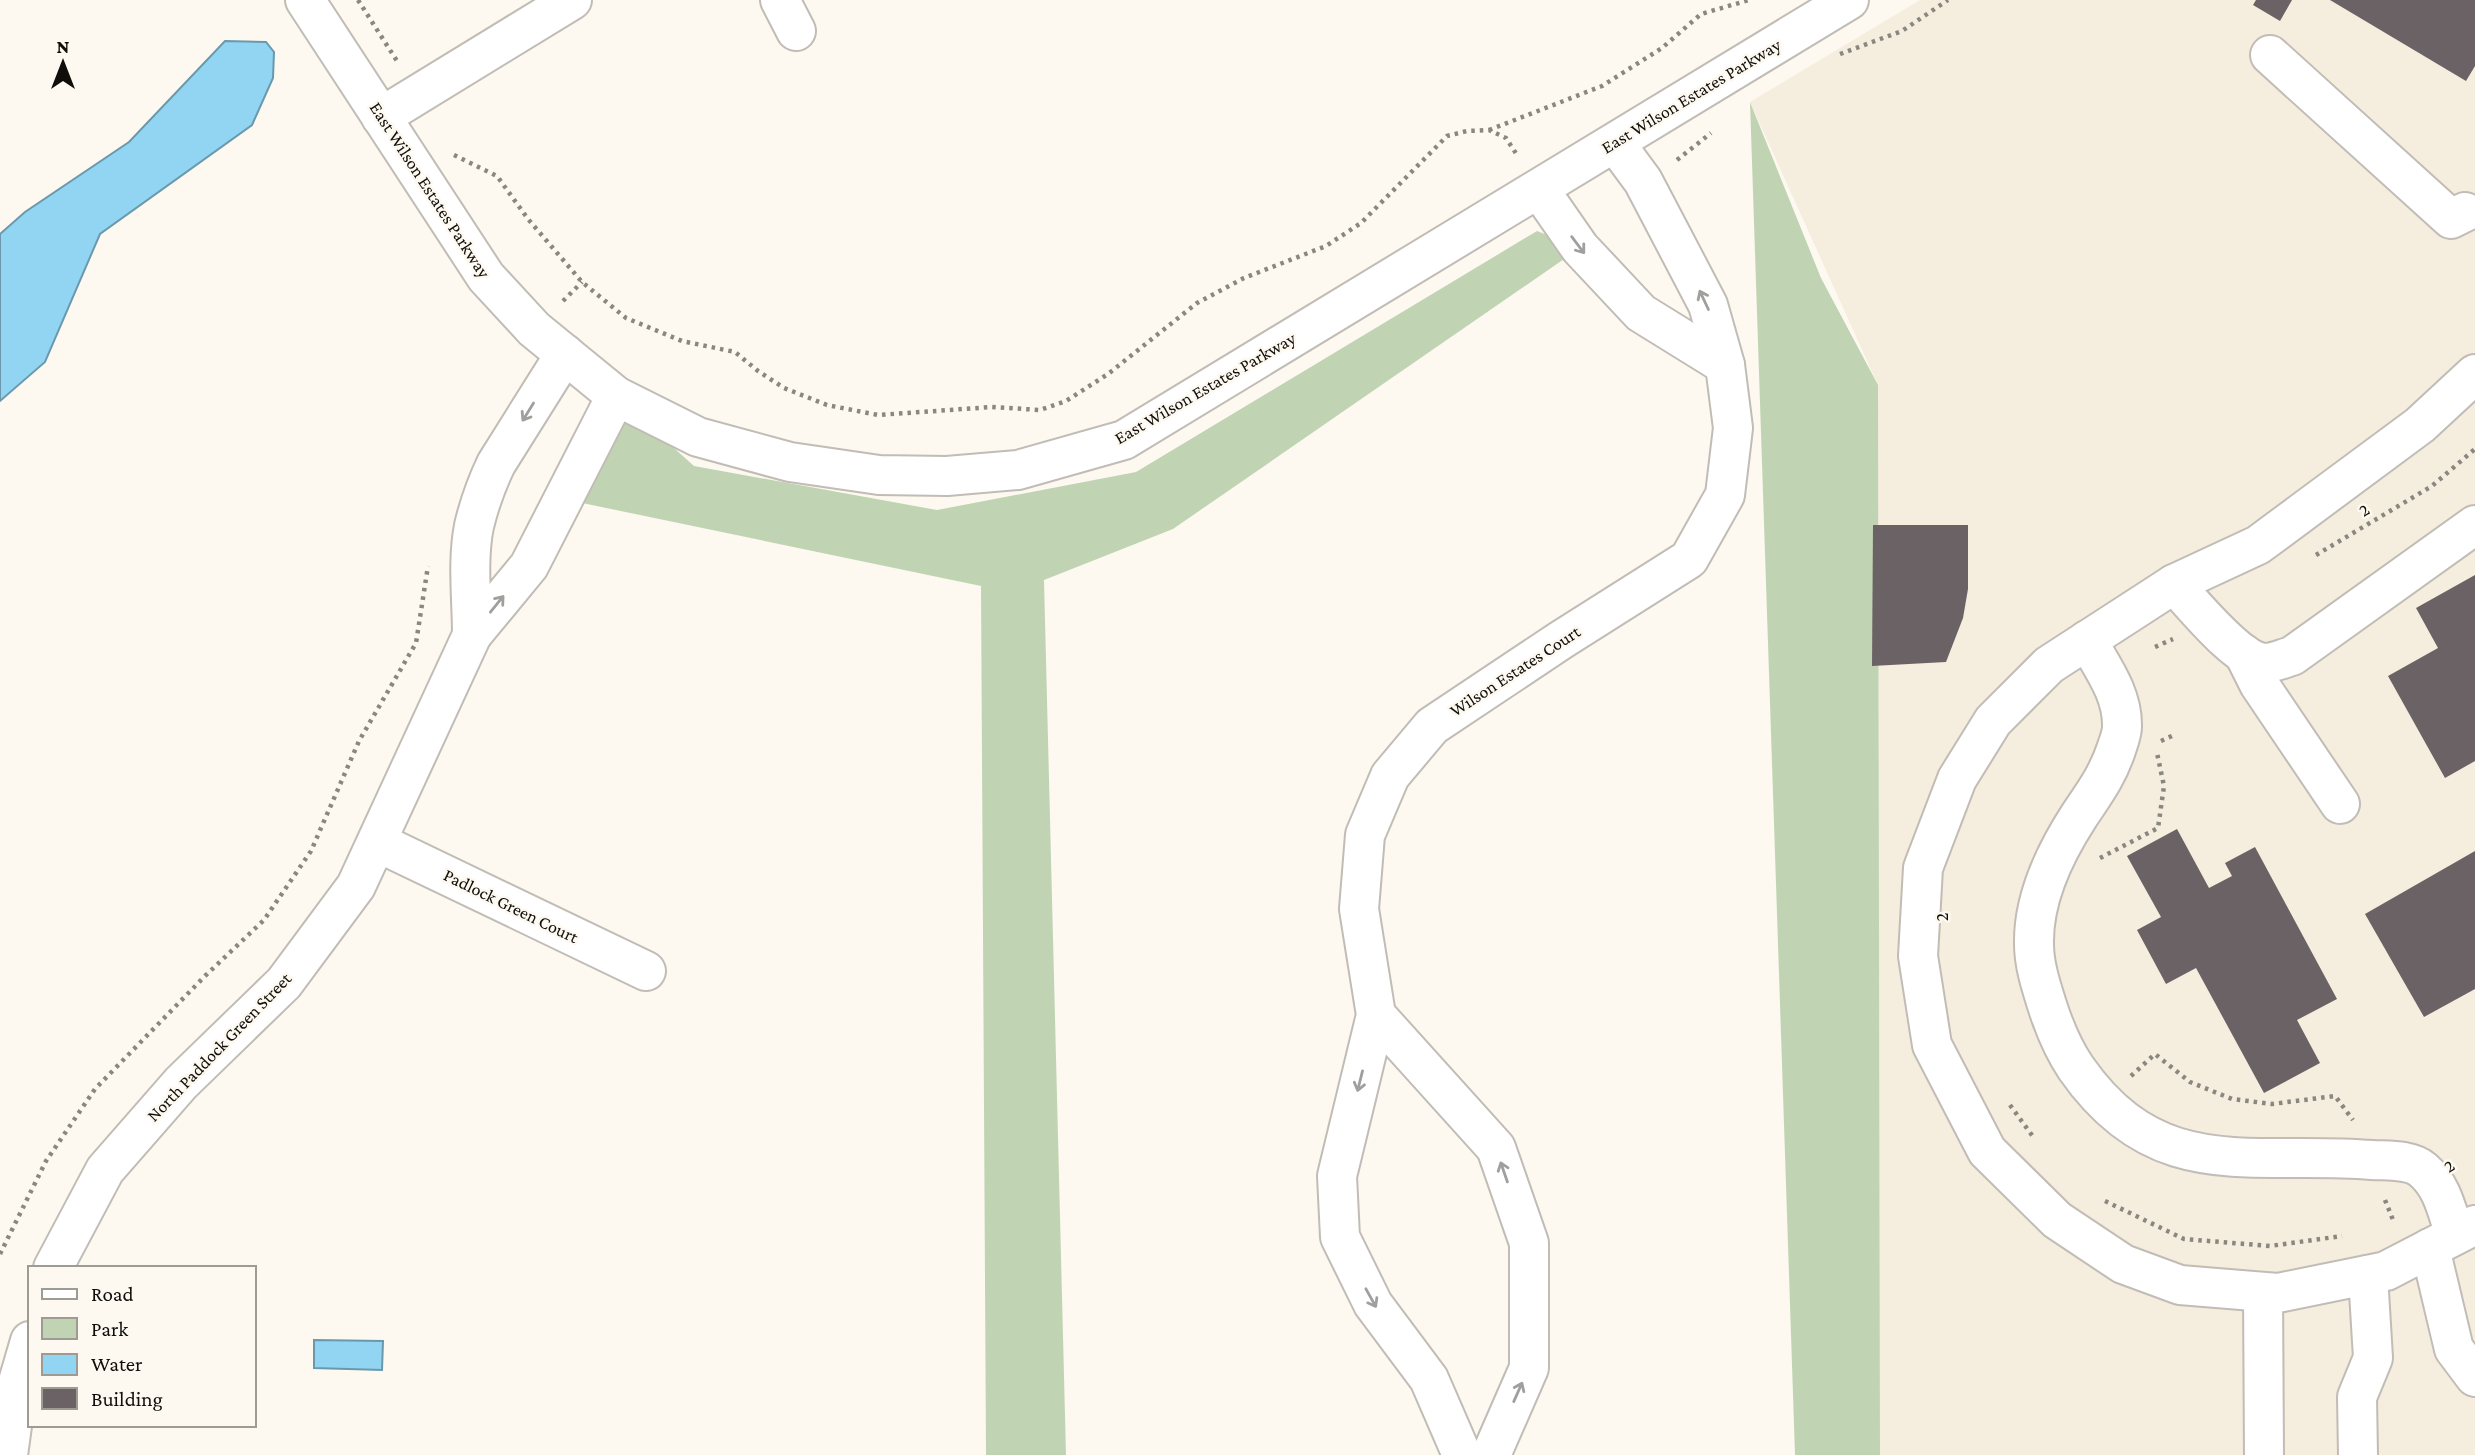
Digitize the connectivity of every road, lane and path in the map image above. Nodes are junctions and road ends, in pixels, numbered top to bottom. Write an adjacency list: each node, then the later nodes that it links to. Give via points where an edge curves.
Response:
1 (305, 0): 10 (street, East Wilson Estates Parkway)
2 (358, 0): 9 (path)
3 (572, 0): 9 (street)
4 (1749, 0): 12 (path, via 1701,14 1662,48 1602,86)
5 (1849, 0): 13 (street, East Wilson Estates Parkway)
6 (1948, 0): 8 (path, via 1902,31)
7 (2270, 55): 17 (street, via 2451,219)
8 (1833, 57)
9 (417, 95): 10 (street)
10 (381, 117): 19 (street, East Wilson Estates Parkway, via 486,277)
11 (1720, 126): 15 (path)
12 (1489, 130): 16 (path, via 1506,138); 18 (path, via 1447,136 1361,223 1288,263 1244,278 1197,303 1108,374 1066,401 1040,410 992,407 878,415 827,405 784,388 735,352 682,341 626,318)
13 (1615, 143): 15 (street, Wilson Estates Court); 16 (street, East Wilson Estates Parkway)
14 (453, 155): 18 (path, via 497,176)
15 (1643, 181): 21 (street, Wilson Estates Court, one-way to 15, via 1708,305)
16 (1539, 189): 21 (street, one-way to 21, via 1580,248 1641,313); 23 (street, East Wilson Estates Parkway, via 1124,440 1018,470 879,475 790,462 698,437)
17 (2472, 218)
18 (582, 282): 19 (path)
19 (534, 330): 20 (street, East Wilson Estates Parkway)
20 (565, 354): 23 (street, East Wilson Estates Parkway); 30 (street, North Paddock Green Street, one-way to 30, via 489,481 472,546)
21 (1725, 365): 38 (street, Wilson Estates Court, via 1733,428 1725,495 1689,559 1432,726 1390,776 1365,835 1359,909)
22 (2475, 374): 28 (street, via 2420,425 2258,545)
23 (616, 396): 30 (street, North Paddock Green Street, one-way to 23, via 529,566)
24 (2475, 449): 26 (path, 2, via 2432,486)
25 (2475, 526): 31 (street, via 2292,656 2267,663)
26 (2313, 556)
27 (429, 562): 49 (path, via 416,643 359,741 311,851 264,920 95,1089 46,1161)
28 (2174, 584): 29 (street); 32 (street)
29 (2207, 620): 31 (street); 32 (path, via 2179,636)
30 (472, 635): 35 (street, North Paddock Green Street)
31 (2244, 654): 34 (street, via 2259,684)
32 (2095, 655): 42 (street, via 2119,699 2123,729 2105,779 2055,858 2037,915 2034,944 2039,979 2054,1025 2075,1066 2120,1116 2148,1136 2190,1153 2226,1158); 52 (street, via 2049,665 1993,721 1956,779 1923,868 1917,956 1932,1045 1987,1151 2057,1220 2123,1264 2180,1284)
33 (2176, 734): 36 (path, via 2155,743 2164,786 2158,828)
34 (2340, 804)
35 (377, 842): 37 (street, Padlock Green Court); 50 (street, North Paddock Green Street, via 356,886 284,983 181,1083 105,1170)
36 (2091, 863)
37 (646, 971)
38 (1376, 1015): 56 (street, Wilson Estates Court, one-way to 56, via 1337,1177 1340,1237 1373,1304 1429,1379); 57 (street, one-way to 38, via 1529,1368 1529,1243 1496,1148)
39 (2122, 1070): 42 (path, via 2130,1076 2155,1054 2190,1082 2232,1098 2272,1104 2335,1096 2351,1114)
40 (2005, 1097): 41 (path)
41 (2036, 1141)
42 (2369, 1159): 43 (street, via 2404,1162 2422,1169); 45 (path)
43 (2440, 1189): 45 (path, 2); 48 (street)
44 (2104, 1200): 47 (path, via 2185,1239 2270,1246)
45 (2393, 1220): 46 (path, 2)
46 (2384, 1226)
47 (2348, 1236)
48 (2453, 1236): 51 (street, via 2386,1271); 54 (street, via 2454,1349)
49 (0, 1254)
50 (54, 1266)
51 (2368, 1275): 52 (street); 59 (street, via 2373,1358 2357,1397)
52 (2263, 1292): 58 (street)
53 (28, 1348): 55 (street, via 18,1381)
54 (2475, 1377)
55 (8, 1455)
56 (1462, 1455)
57 (1491, 1455)
58 (2264, 1455)
59 (2358, 1455)

